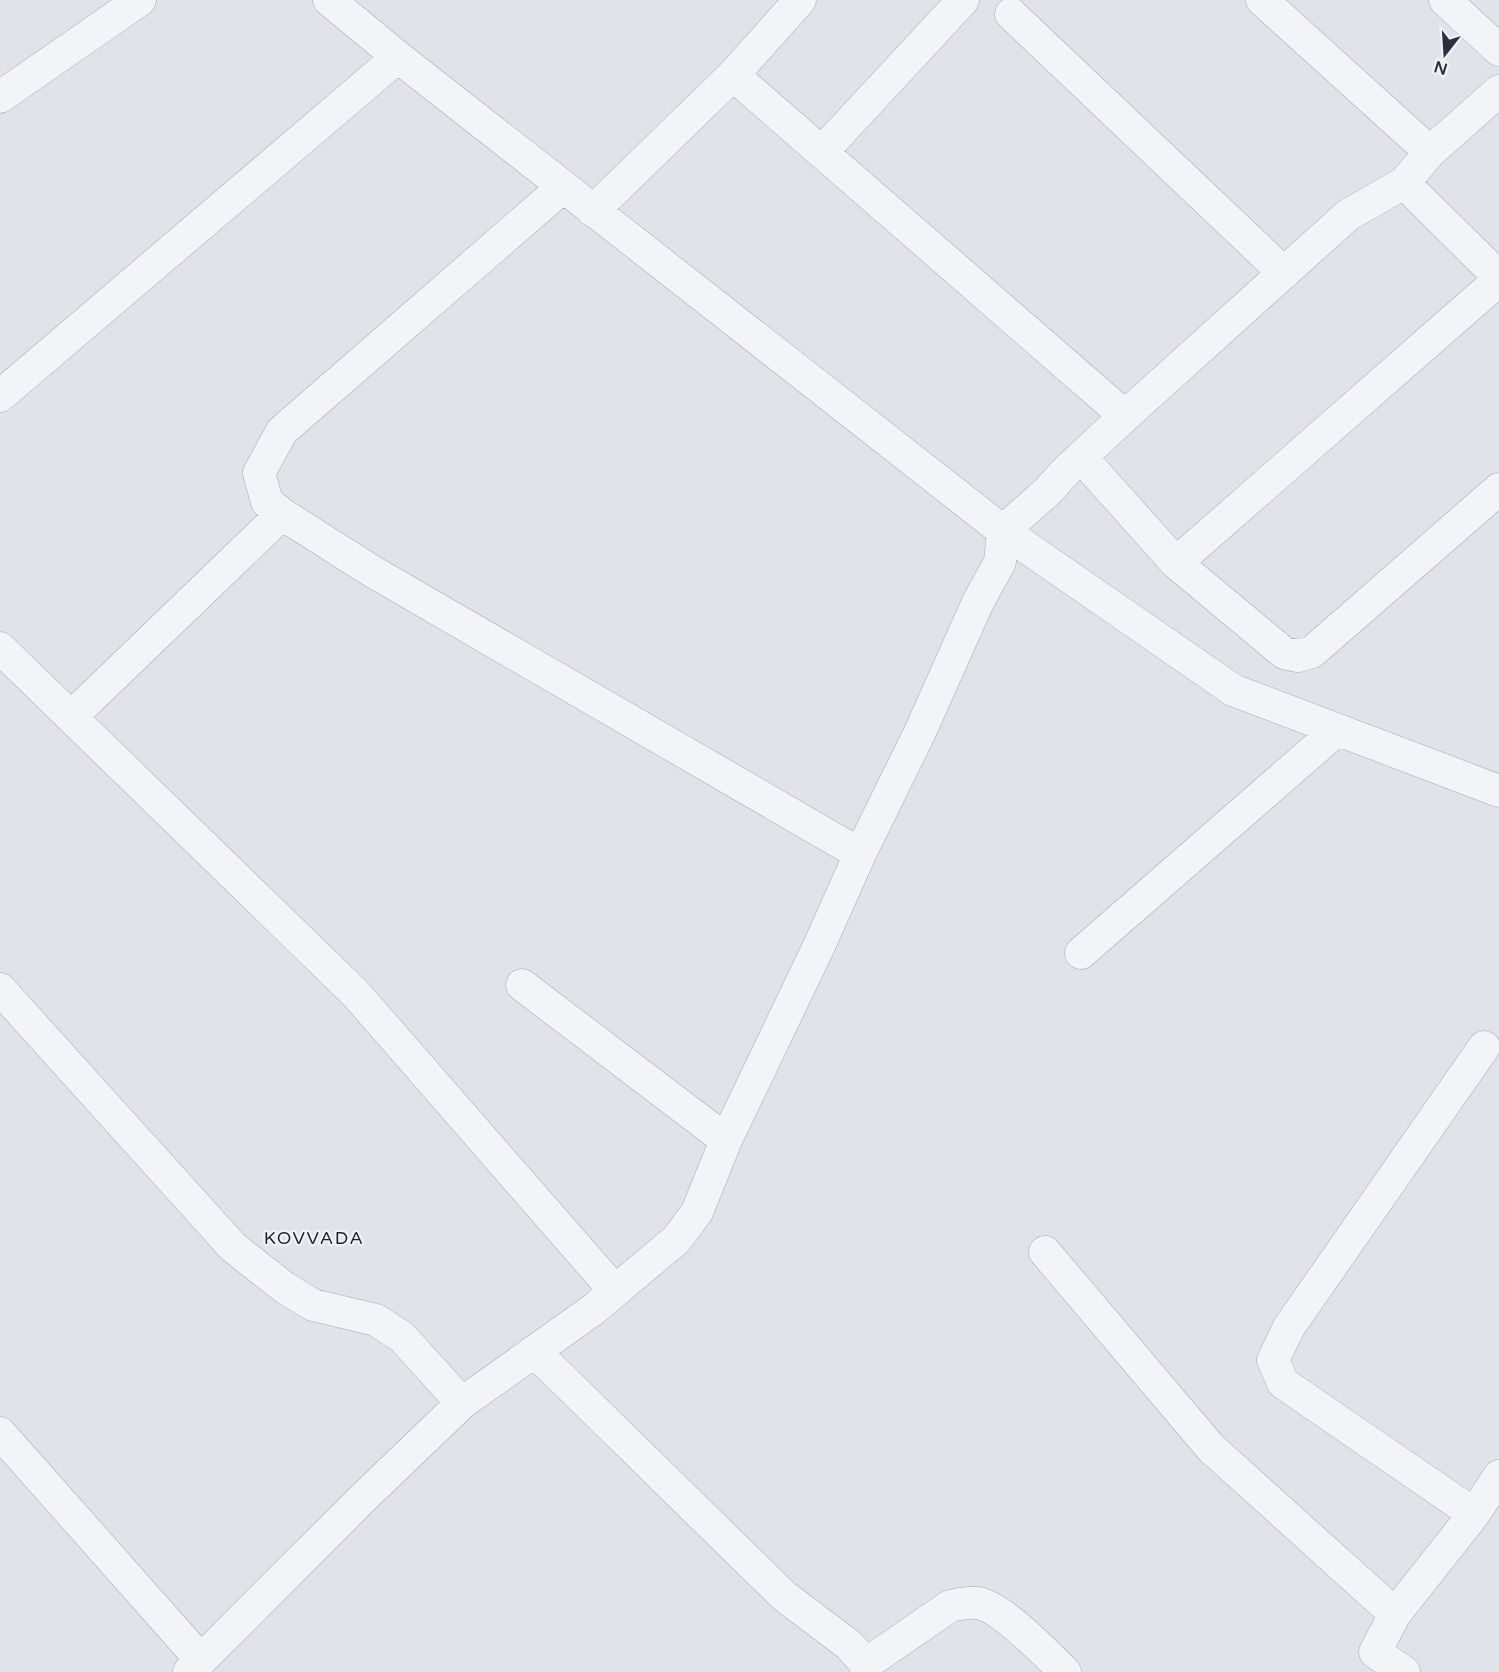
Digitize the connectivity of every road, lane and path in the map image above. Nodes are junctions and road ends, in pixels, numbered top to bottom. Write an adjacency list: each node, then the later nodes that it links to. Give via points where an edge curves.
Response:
1 (140, 0): 12 (street)
2 (329, 0): 9 (street)
3 (800, 0): 10 (street)
4 (963, 0): 13 (street)
5 (1262, 0): 14 (street)
6 (1445, 0): 8 (street)
7 (1011, 14): 18 (street)
8 (1499, 50)
9 (398, 57): 16 (street); 20 (street)
10 (733, 75): 13 (street); 17 (street)
11 (1499, 91): 14 (street)
12 (0, 97)
13 (822, 152): 21 (street)
14 (1430, 152): 15 (street)
15 (1404, 183): 18 (street, via 1348,215); 19 (street)
16 (563, 187): 17 (street); 24 (street, via 282,431 259,473 267,502)
17 (593, 211): 25 (street)
18 (1284, 273): 21 (street)
19 (1499, 279): 26 (street)
20 (0, 396)
21 (1125, 416): 22 (street)
22 (1082, 458): 25 (street); 26 (street)
23 (1499, 489): 26 (street, via 1312,652 1298,656 1284,653)
24 (282, 514): 28 (street); 31 (street, via 369,570)
25 (1003, 531): 29 (street, via 1233,690); 31 (street, via 1000,562)
26 (1176, 563)
27 (0, 648): 28 (street)
28 (71, 717): 38 (street, via 356,994)
29 (1337, 730): 30 (street); 32 (street)
30 (1499, 791)
31 (860, 855): 36 (street)
32 (1081, 954)
33 (522, 984): 36 (street)
34 (0, 989): 40 (street, via 232,1247 314,1305 376,1320 402,1337)
35 (1484, 1047): 43 (street, via 1289,1328 1274,1360 1283,1383)
36 (726, 1140): 38 (street, via 697,1212 677,1239)
37 (1045, 1252): 44 (street, via 1211,1448)
38 (615, 1291): 39 (street)
39 (534, 1351): 40 (street); 47 (street, via 784,1596 849,1645)
40 (462, 1403): 46 (street)
41 (0, 1432): 46 (street)
42 (1499, 1476): 43 (street)
43 (1474, 1514): 44 (street)
44 (1395, 1614): 45 (street)
45 (1367, 1662): 49 (street)
46 (195, 1666)
47 (866, 1668): 48 (street, via 950,1606 979,1603 1000,1613)
48 (1065, 1672)
49 (1404, 1672)

